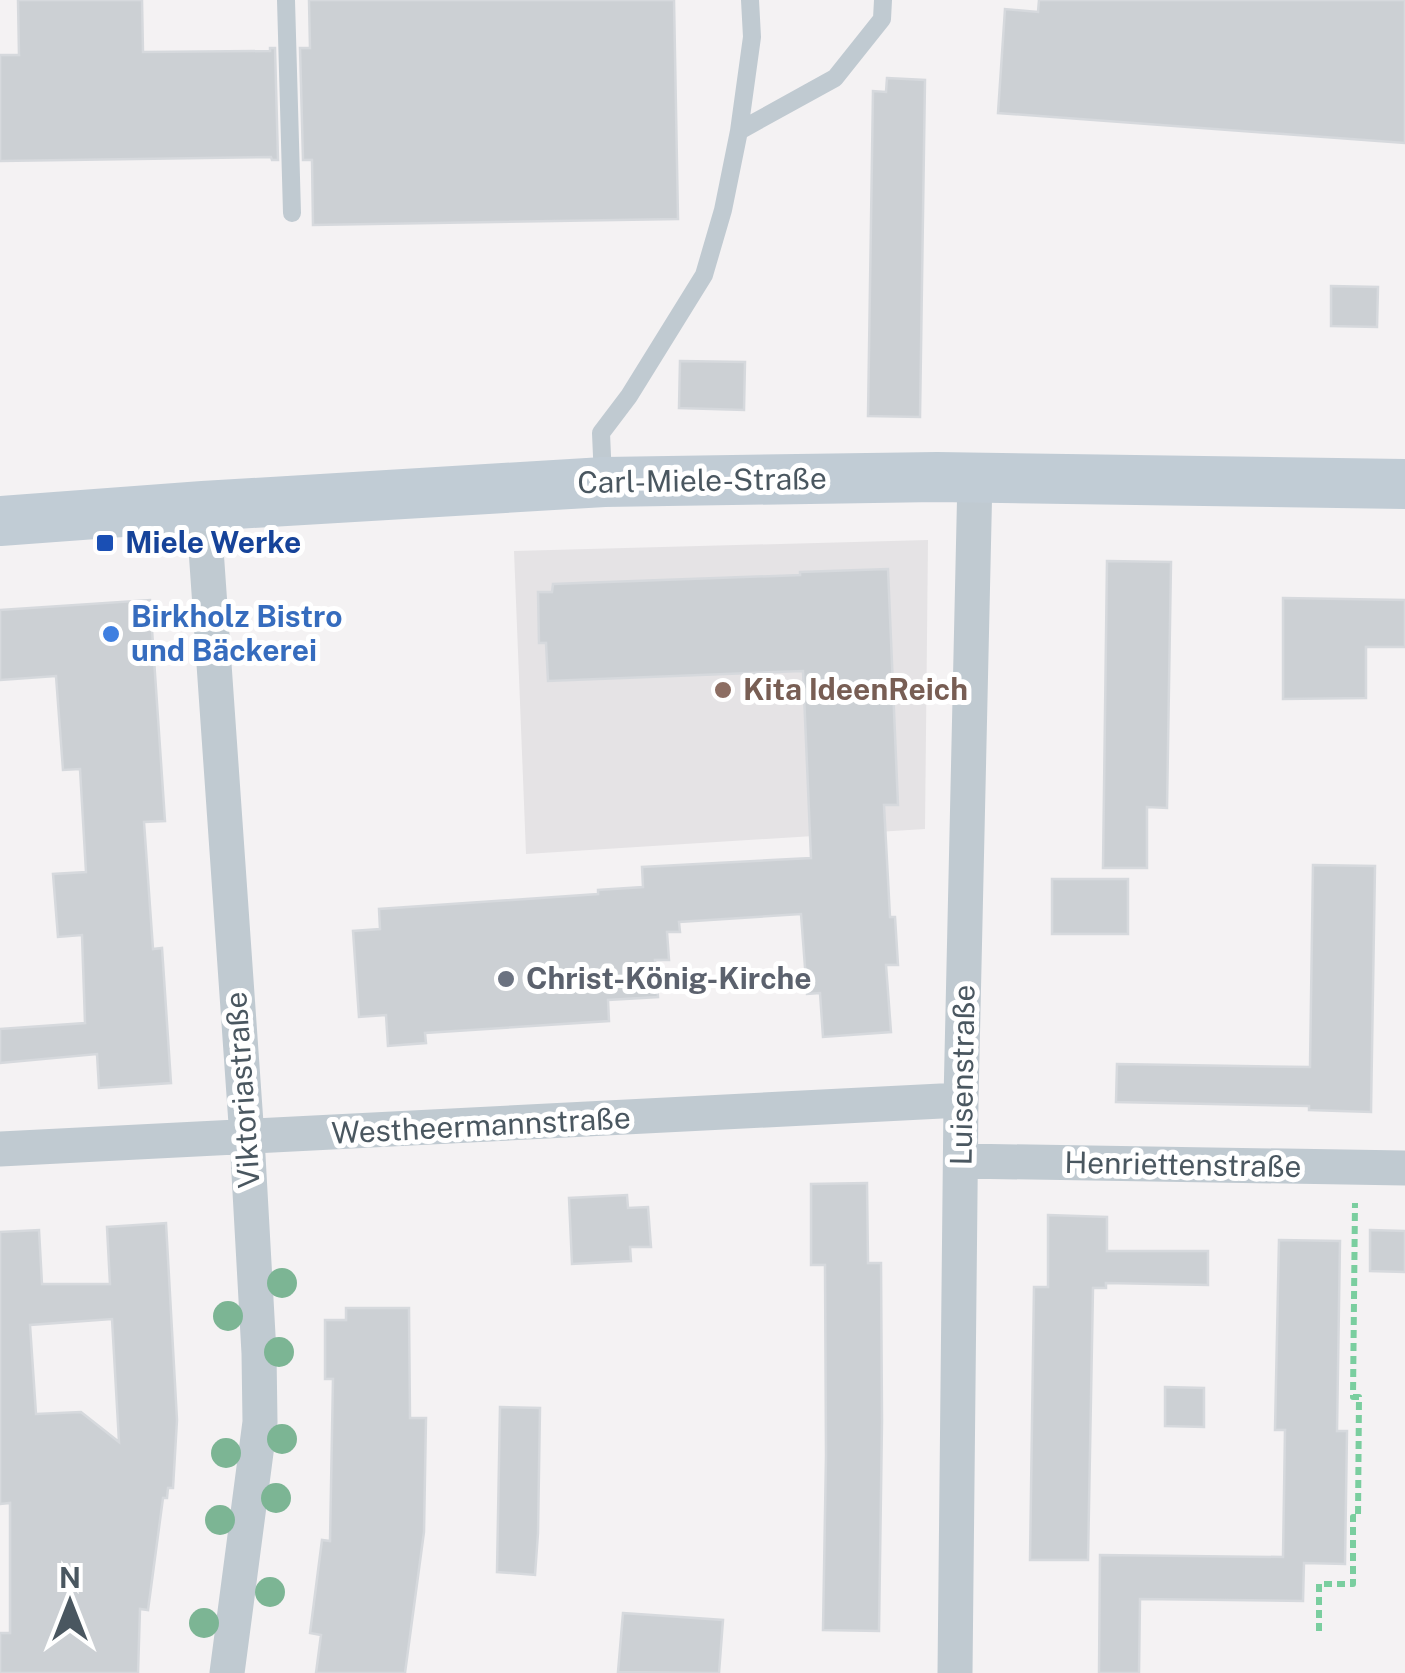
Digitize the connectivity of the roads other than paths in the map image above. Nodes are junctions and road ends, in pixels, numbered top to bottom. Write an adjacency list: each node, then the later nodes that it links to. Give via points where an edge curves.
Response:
1 (286, 0): 5 (lane)
2 (750, 0): 4 (lane, via 752,37)
3 (883, 0): 4 (lane, via 882,19 835,78)
4 (739, 131): 7 (lane, via 704,275 601,433)
5 (292, 213)
6 (975, 478): 7 (street, Carl-Miele-Straße); 8 (street, Carl-Miele-Straße); 11 (street, Luisenstraße)
7 (604, 482): 9 (street, Carl-Miele-Straße)
8 (1405, 484)
9 (203, 506): 10 (street, Carl-Miele-Straße); 12 (street, Viktoriastraße)
10 (0, 521)
11 (961, 1100): 12 (street, Westheermannstraße); 14 (street, Luisenstraße)
12 (247, 1138): 13 (street, Westheermannstraße); 16 (street, Viktoriastraße, via 260,1422)
13 (0, 1150)
14 (962, 1161): 15 (street, Henriettenstraße); 17 (street, Luisenstraße)
15 (1405, 1168)
16 (227, 1673)
17 (955, 1673)

